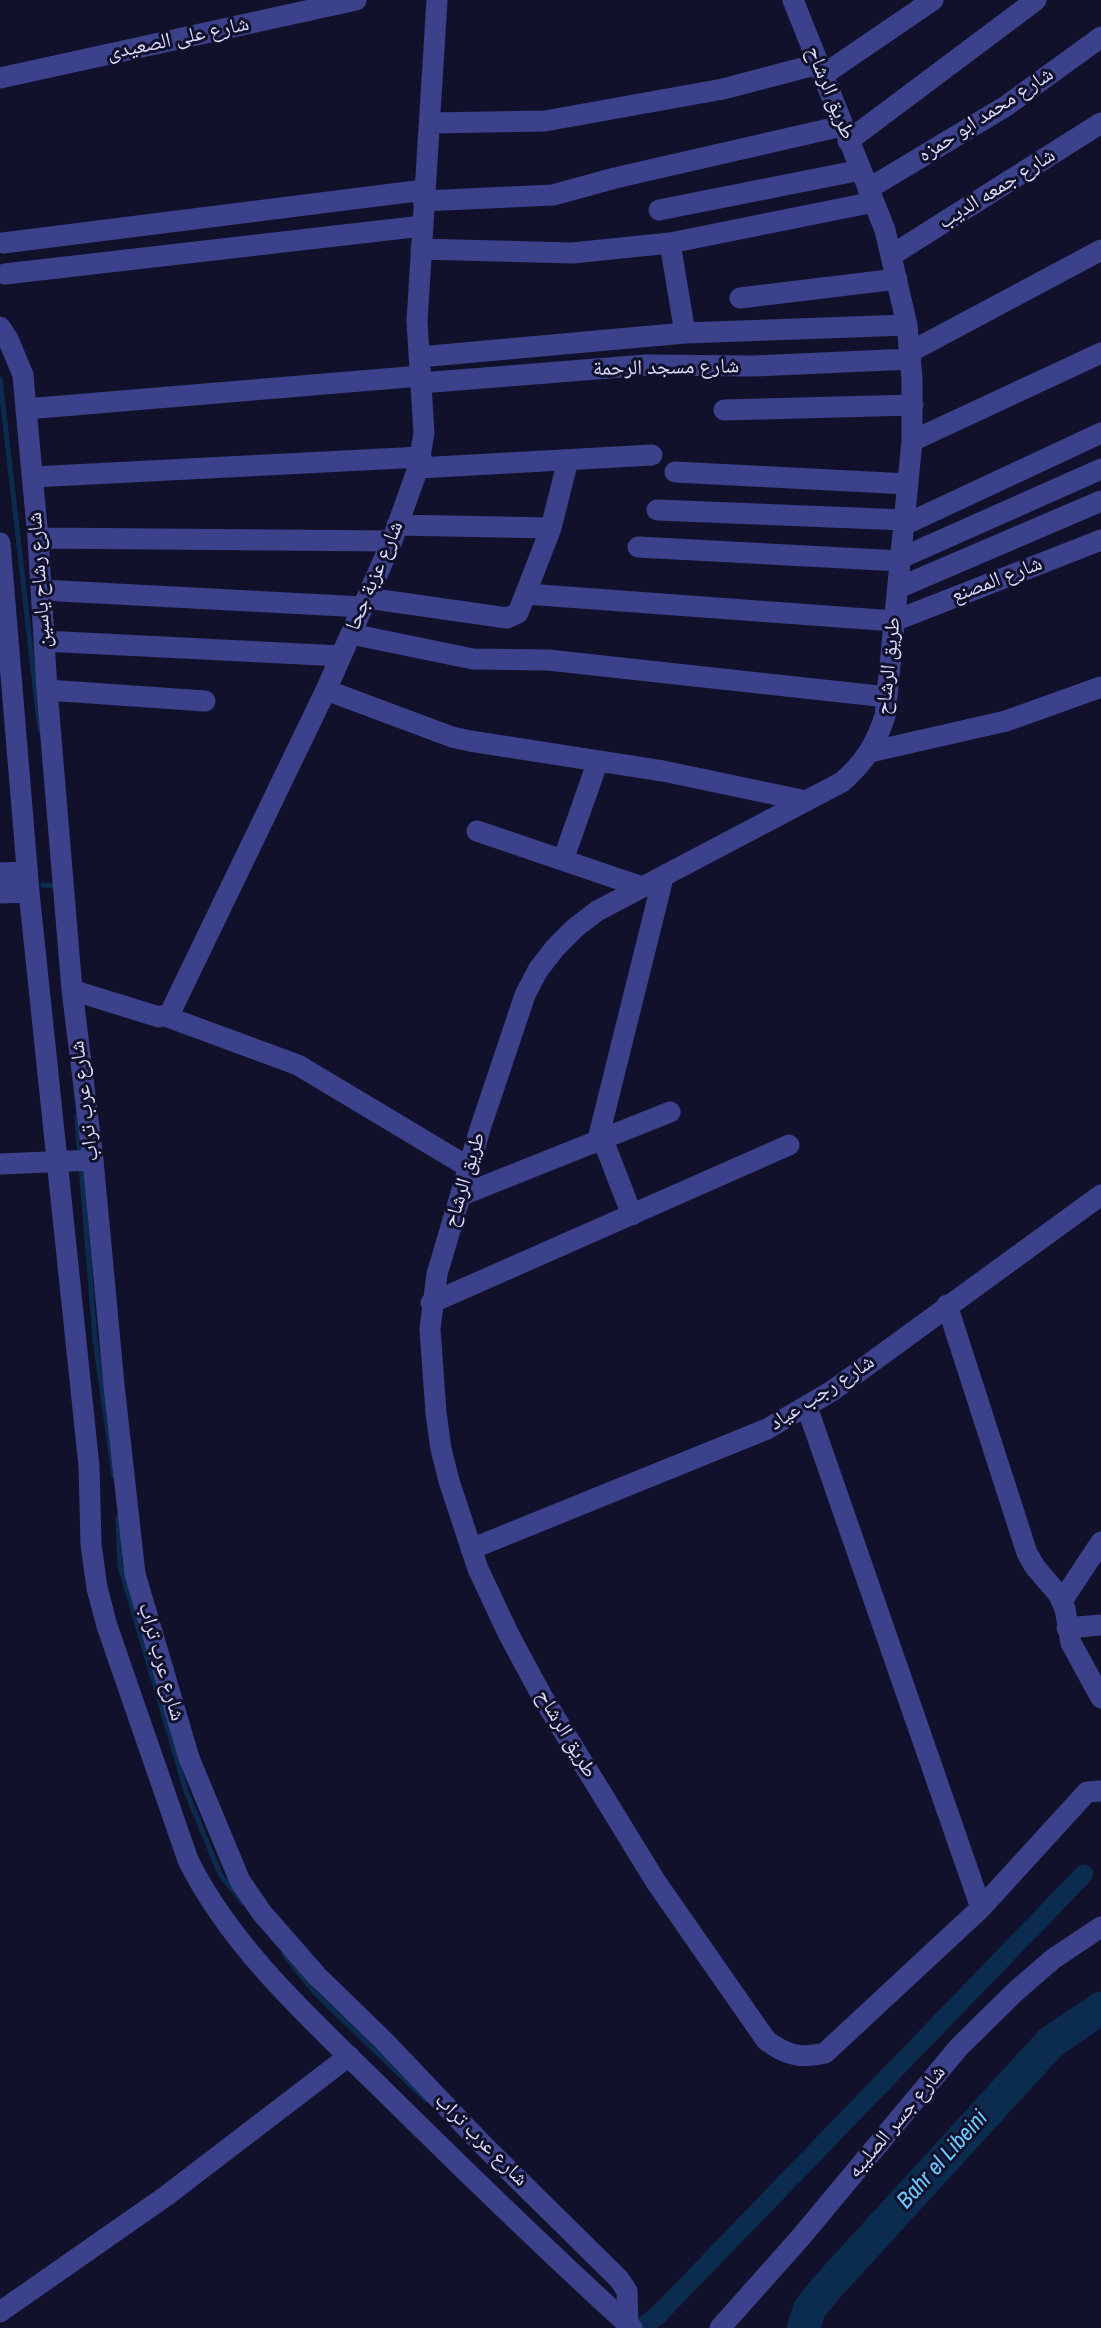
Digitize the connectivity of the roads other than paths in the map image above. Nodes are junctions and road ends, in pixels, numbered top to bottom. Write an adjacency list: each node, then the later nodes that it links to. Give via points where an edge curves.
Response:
1 (356, 0): 8 (street, شارع على الصعيدى)
2 (437, 0): 9 (street, شارع عزبة جحا)
3 (793, 0): 7 (street, طريق الرشاح)
4 (933, 0): 7 (street)
5 (1036, 0): 11 (street)
6 (1101, 37): 12 (street, شارع محمد ابو حمزه, via 1006,106)
7 (820, 70): 9 (street, via 545,121); 11 (street, طريق الرشاح)
8 (0, 78)
9 (430, 122): 13 (street, شارع عزبة جحا)
10 (1101, 123): 20 (street, شارع جمعه الديب)
11 (845, 133): 12 (street, طريق الرشاح); 13 (street, via 627,175 553,195)
12 (868, 187): 14 (street); 17 (street); 20 (street, طريق الرشاح)
13 (423, 195): 15 (street, شارع عزبة جحا); 16 (street)
14 (659, 210)
15 (422, 226): 18 (street, شارع عزبة جحا); 21 (street)
16 (3, 243)
17 (670, 243): 18 (street, via 572,253); 26 (street)
18 (421, 249): 29 (street, شارع عزبة جحا)
19 (1101, 250): 28 (street)
20 (892, 255): 22 (street, طريق الرشاح)
21 (5, 274)
22 (897, 279): 23 (street); 24 (street, طريق الرشاح)
23 (740, 298)
24 (907, 324): 26 (street); 28 (street, طريق الرشاح)
25 (0, 327): 31 (street, شارع رشاح ياسين, via 23,375)
26 (685, 333): 29 (street)
27 (1101, 353): 34 (street)
28 (910, 356): 29 (street, شارع مسجد الرحمة, via 754,366); 30 (street, طريق الرشاح)
29 (420, 372): 31 (street); 37 (street, شارع عزبة جحا, via 424,433)
30 (913, 405): 32 (street); 34 (street, طريق الرشاح)
31 (26, 409): 40 (street, شارع رشاح ياسين)
32 (724, 410)
33 (1101, 433): 44 (street)
34 (912, 441): 41 (street, طريق الرشاح)
35 (652, 455): 36 (street)
36 (568, 460): 37 (street); 45 (street)
37 (420, 462): 40 (street); 46 (street, شارع عزبة جحا)
38 (1101, 469): 51 (street)
39 (675, 472): 41 (street)
40 (33, 477): 47 (street, شارع رشاح ياسين)
41 (908, 484): 44 (street, طريق الرشاح)
42 (1101, 501): 52 (street)
43 (657, 510): 44 (street)
44 (904, 523): 51 (street, طريق الرشاح)
45 (551, 528): 46 (street); 54 (street)
46 (395, 533): 47 (street); 55 (street, شارع عزبة جحا)
47 (38, 538): 53 (street, شارع رشاح ياسين)
48 (1101, 540): 57 (street, شارع المصنع)
49 (0, 543): 56 (street, شارع رشاح ياسين)
50 (638, 547): 51 (street)
51 (901, 560): 52 (street, طريق الرشاح)
52 (898, 588): 57 (street, طريق الرشاح)
53 (41, 590): 55 (street); 59 (street, شارع رشاح ياسين)
54 (526, 594): 55 (street, via 518,613 507,618); 57 (street)
55 (365, 602): 58 (street, شارع عزبة جحا)
56 (2, 605): 64 (street, شارع رشاح ياسين)
57 (894, 621): 63 (street, طريق الرشاح)
58 (351, 634): 60 (street, شارع عزبة جحا); 63 (street, via 473,659 561,662)
59 (44, 640): 60 (street); 64 (street, شارع رشاح ياسين)
60 (341, 656): 62 (street, شارع عزبة جحا)
61 (1101, 687): 67 (street, via 1006,720)
62 (326, 690): 68 (street, via 452,737); 79 (street, شارع عزبة جحا)
63 (887, 697): 67 (street, طريق الرشاح, via 885,716)
64 (29, 701): 65 (street); 66 (street, شارع رشاح ياسين); 71 (street, شارع رشاح ياسين)
65 (205, 701)
66 (8, 740): 71 (street, شارع رشاح ياسين)
67 (870, 752): 69 (street, طريق الرشاح, via 842,782)
68 (598, 761): 69 (street); 72 (street)
69 (806, 801): 74 (street, طريق الرشاح)
70 (477, 831): 72 (street)
71 (43, 840): 75 (street, شارع رشاح ياسين); 78 (street, شارع عرب تراب)
72 (563, 860): 76 (street)
73 (0, 873): 75 (street)
74 (663, 878): 76 (street, طريق الرشاح); 81 (street)
75 (28, 882): 77 (street); 83 (street, شارع عرب تراب)
76 (642, 887): 85 (street, طريق الرشاح, via 575,928 538,970 525,995)
77 (0, 893)
78 (72, 990): 79 (street); 83 (street, شارع عرب تراب)
79 (165, 1016): 85 (street, via 298,1065)
80 (670, 1112): 81 (street)
81 (600, 1141): 86 (street); 88 (street)
82 (789, 1145): 88 (street)
83 (75, 1160): 84 (street); 101 (street, شارع عرب تراب, via 91,1544 97,1588 119,1663 188,1860 204,1892 255,1958); 103 (street, شارع عرب تراب, via 114,1385 135,1574 189,1758 240,1881 317,1976 619,2279 627,2291)
84 (0, 1164)
85 (470, 1168): 86 (street, طريق الرشاح)
86 (462, 1195): 89 (street, طريق الرشاح)
87 (1101, 1195): 90 (street, شارع رجب عياد)
88 (632, 1214): 89 (street)
89 (432, 1303): 93 (street, طريق الرشاح, via 431,1355 441,1450)
90 (947, 1305): 91 (street, شارع رجب عياد); 94 (street, via 1027,1553)
91 (807, 1407): 93 (street, شارع رجب عياد, via 767,1429); 99 (street)
92 (1101, 1542): 94 (street)
93 (471, 1549): 99 (street, طريق الرشاح, via 509,1635 550,1709 656,1882 778,2050 793,2056 825,2053)
94 (1062, 1601): 96 (street)
95 (1101, 1625): 96 (street)
96 (1067, 1628): 97 (street)
97 (1101, 1698)
98 (1101, 1791): 99 (street, طريق الرشاح, via 1087,1792)
99 (981, 1908)
100 (1098, 1930): 104 (street, شارع جسر الصليبه, via 1044,1967 959,2048)
101 (349, 2056): 102 (street, via 166,2196); 103 (street, شارع عرب تراب)
102 (0, 2312)
103 (630, 2326)
104 (720, 2328)

